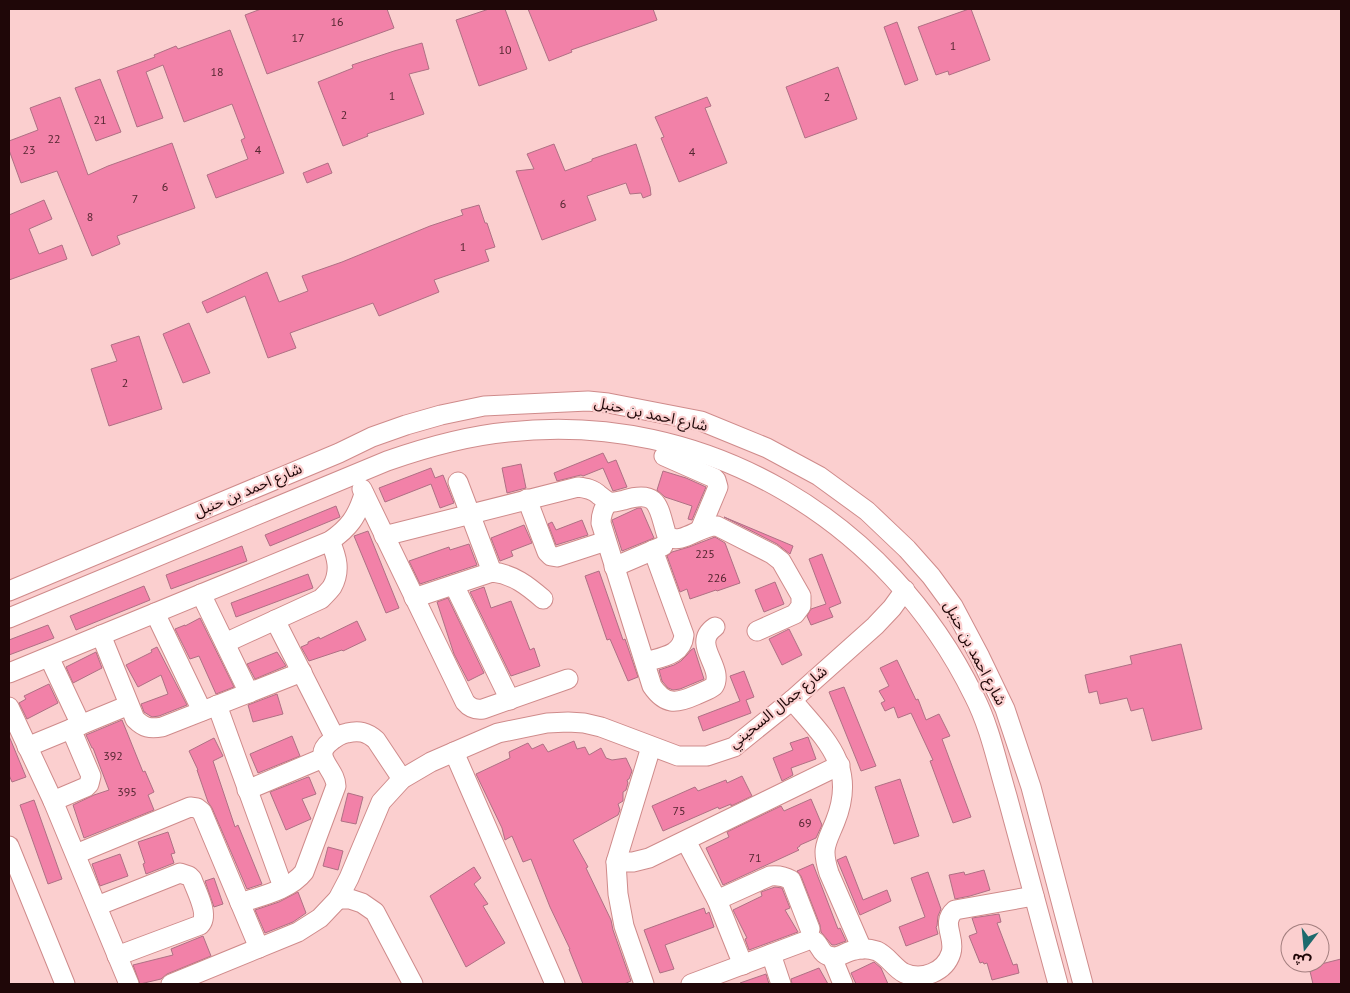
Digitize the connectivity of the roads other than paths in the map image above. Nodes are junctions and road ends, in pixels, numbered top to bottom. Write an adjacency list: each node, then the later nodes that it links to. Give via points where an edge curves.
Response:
1 (608, 403): 2 (street); 20 (street, شارع احمد بن حنبل, via 484,406 406,425); 53 (street, شارع احمد بن حنبل, via 701,421 767,448 819,476 873,517 907,548 953,606 1005,709)
2 (605, 432): 4 (street, شارع احمد بن حنبل, via 540,429 478,436 417,451); 19 (street, شارع احمد بن حنبل, via 665,442 704,454 779,487 846,532)
3 (664, 456): 10 (street, via 714,478 718,483)
4 (356, 474): 6 (street); 25 (street, شارع احمد بن حنبل)
5 (458, 482): 9 (street)
6 (364, 494): 11 (street); 13 (street, via 352,522)
7 (527, 499): 8 (street, via 578,487 594,491); 9 (street); 14 (street, via 551,556 557,557)
8 (609, 502): 12 (street, via 641,496 652,499 667,536); 14 (street, via 601,515)
9 (470, 514): 11 (street); 17 (street)
10 (700, 530): 12 (street); 30 (street, via 713,526 721,528 772,554 787,571 801,596 799,610)
11 (384, 536): 22 (street)
12 (679, 539): 15 (street)
13 (330, 541): 21 (street); 27 (street, via 337,556 337,572 332,587 321,599)
14 (606, 541): 16 (street)
15 (653, 550): 16 (street); 34 (street, via 684,635 681,646 672,654)
16 (614, 567): 34 (street)
17 (492, 572): 18 (street); 23 (street, via 510,576)
18 (454, 585): 22 (street); 39 (street)
19 (905, 590): 26 (street); 28 (street, شارع احمد بن حنبل)
20 (9, 591)
21 (201, 594): 24 (street); 32 (street)
22 (414, 598): 39 (street, via 468,706 482,709)
23 (542, 599)
24 (155, 613): 31 (street); 43 (street)
25 (9, 618)
26 (883, 619): 28 (street, via 905,611 918,613); 40 (street, شارع جمال السحيني)
27 (276, 620): 32 (street); 35 (street)
28 (928, 621): 52 (street, شارع احمد بن حنبل, via 955,658 976,699)
29 (715, 627): 34 (street, via 706,640 717,678 712,688 683,701 665,698 652,686)
30 (757, 631)
31 (101, 635): 33 (street); 41 (street)
32 (225, 643): 38 (street)
33 (49, 657): 36 (street); 44 (street)
34 (644, 662)
35 (302, 672): 38 (street); 45 (street)
36 (9, 673)
37 (568, 679): 39 (street)
38 (249, 693): 43 (street)
39 (510, 700)
40 (792, 700): 47 (street, شارع جمال السحيني, via 734,747 707,756 678,756); 50 (street, via 831,746)
41 (129, 705): 43 (street, via 135,719 152,729); 44 (street)
42 (9, 707): 46 (street)
43 (209, 708): 54 (street)
44 (76, 727): 46 (street); 55 (street, via 90,780 86,787)
45 (336, 738): 49 (street, via 326,746); 51 (street, via 357,731 370,735)
46 (28, 747): 55 (street)
47 (651, 747): 48 (street, شارع جمال السحيني, via 601,727 568,722 547,723 498,734); 59 (street)
48 (454, 752): 51 (street, شارع جمال السحيني); 78 (street)
49 (323, 758): 54 (street); 60 (street, via 335,777 335,791 304,872 298,880)
50 (840, 765): 56 (street); 68 (street, via 842,796 838,816 828,836 825,861)
51 (402, 778): 62 (street, شارع جمال السحيني, via 381,802)
52 (1003, 783): 53 (street); 61 (street, شارع احمد بن حنبل)
53 (1031, 787): 84 (street, شارع احمد بن حنبل)
54 (248, 790): 60 (street)
55 (53, 801): 58 (street)
56 (686, 841): 59 (street, via 650,858); 63 (street)
57 (9, 847): 76 (street)
58 (76, 854): 64 (street, via 194,807 202,812); 65 (street)
59 (616, 862): 79 (street, via 624,926)
60 (283, 888): 64 (street)
61 (1034, 896): 68 (street, via 955,910 948,924 953,942 951,953 937,971 926,975 904,972 878,952); 83 (street, شارع احمد بن حنبل)
62 (338, 899): 67 (street, شارع جمال السحيني, via 320,918 298,932); 75 (street, via 362,903 375,912)
63 (717, 900): 66 (street, via 770,876 785,876 791,880); 72 (street)
64 (240, 903): 67 (street)
65 (97, 906): 70 (street); 70 (street, via 180,873 192,880 204,910 203,923)
66 (810, 929)
67 (259, 948): 74 (street, شارع جمال السحيني)
68 (862, 949): 71 (street)
69 (771, 954): 71 (street, via 811,940 817,942 826,955); 72 (street); 81 (street)
70 (118, 956): 77 (street)
71 (832, 956): 82 (street)
72 (743, 965): 73 (street)
73 (712, 981): 80 (street)
74 (177, 983)
75 (408, 983)
76 (66, 984)
77 (129, 984)
78 (555, 984)
79 (644, 984)
80 (691, 984)
81 (781, 984)
82 (843, 984)
83 (1058, 984)
84 (1083, 984)

